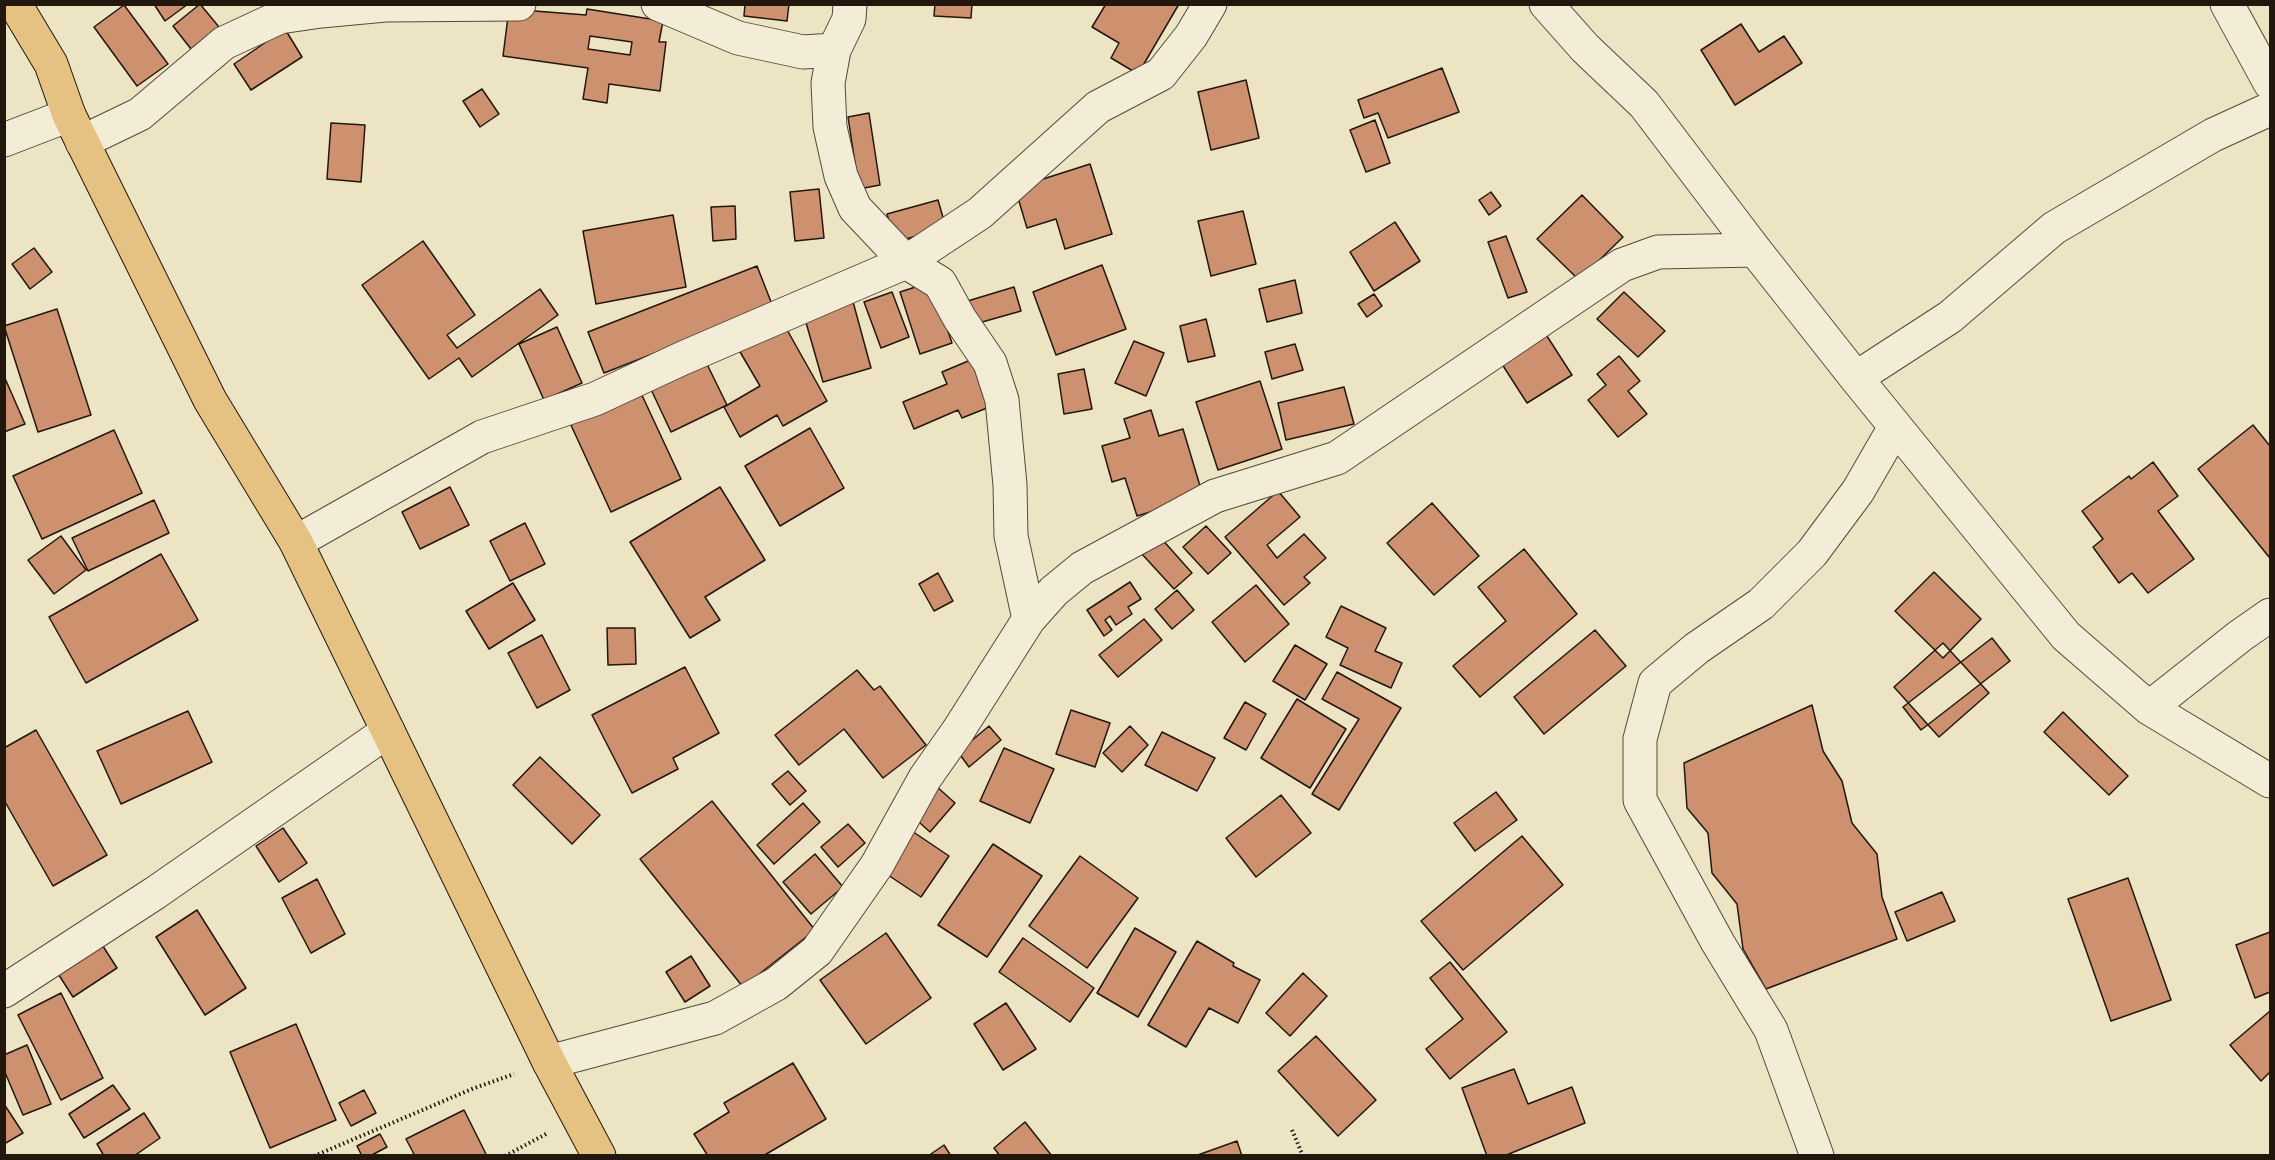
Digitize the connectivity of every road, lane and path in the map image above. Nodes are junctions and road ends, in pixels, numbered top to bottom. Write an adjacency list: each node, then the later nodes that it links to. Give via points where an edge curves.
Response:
1 (15, 4): 11 (main road, via 51,63)
2 (519, 4): 11 (street, via 385,5 280,17 224,43 140,114)
3 (658, 4): 8 (street, via 738,38 803,52)
4 (850, 4): 8 (street, via 849,19)
5 (1210, 4): 14 (street, via 1161,74 1098,107 980,213)
6 (1545, 4): 13 (street, via 1644,104)
7 (2226, 4): 9 (street)
8 (834, 50): 14 (street, via 828,83 830,126 841,176 855,208)
9 (2271, 83)
10 (2271, 109): 15 (street, via 2213,135 2054,228 1950,317)
11 (75, 128): 12 (street); 17 (main road, via 210,400)
12 (4, 140)
13 (1755, 250): 15 (street); 19 (street, via 1658,252 1622,265 1337,458 1215,496 1082,568)
14 (906, 262): 17 (street, via 595,399 482,437); 19 (street, via 940,283 990,363 1002,400 1011,536)
15 (1856, 378): 16 (street)
16 (1895, 427): 20 (street, via 2066,636); 31 (street, via 1858,491 1812,554 1761,604 1655,683 1640,739 1640,800 1718,944 1771,1030)
17 (296, 542): 21 (main road)
18 (2271, 615): 20 (street)
19 (1029, 619): 24 (street, via 925,778 877,865 817,951 776,984 715,1018)
20 (2149, 708): 22 (street)
21 (388, 731): 23 (street); 24 (main road)
22 (2271, 781)
23 (4, 991)
24 (549, 1062): 25 (main road); 27 (path, via 472,1089)
25 (578, 1117): 28 (path); 29 (main road)
26 (1292, 1130): 30 (path)
27 (314, 1155)
28 (504, 1155)
29 (599, 1155)
30 (1303, 1155)
31 (1816, 1155)

